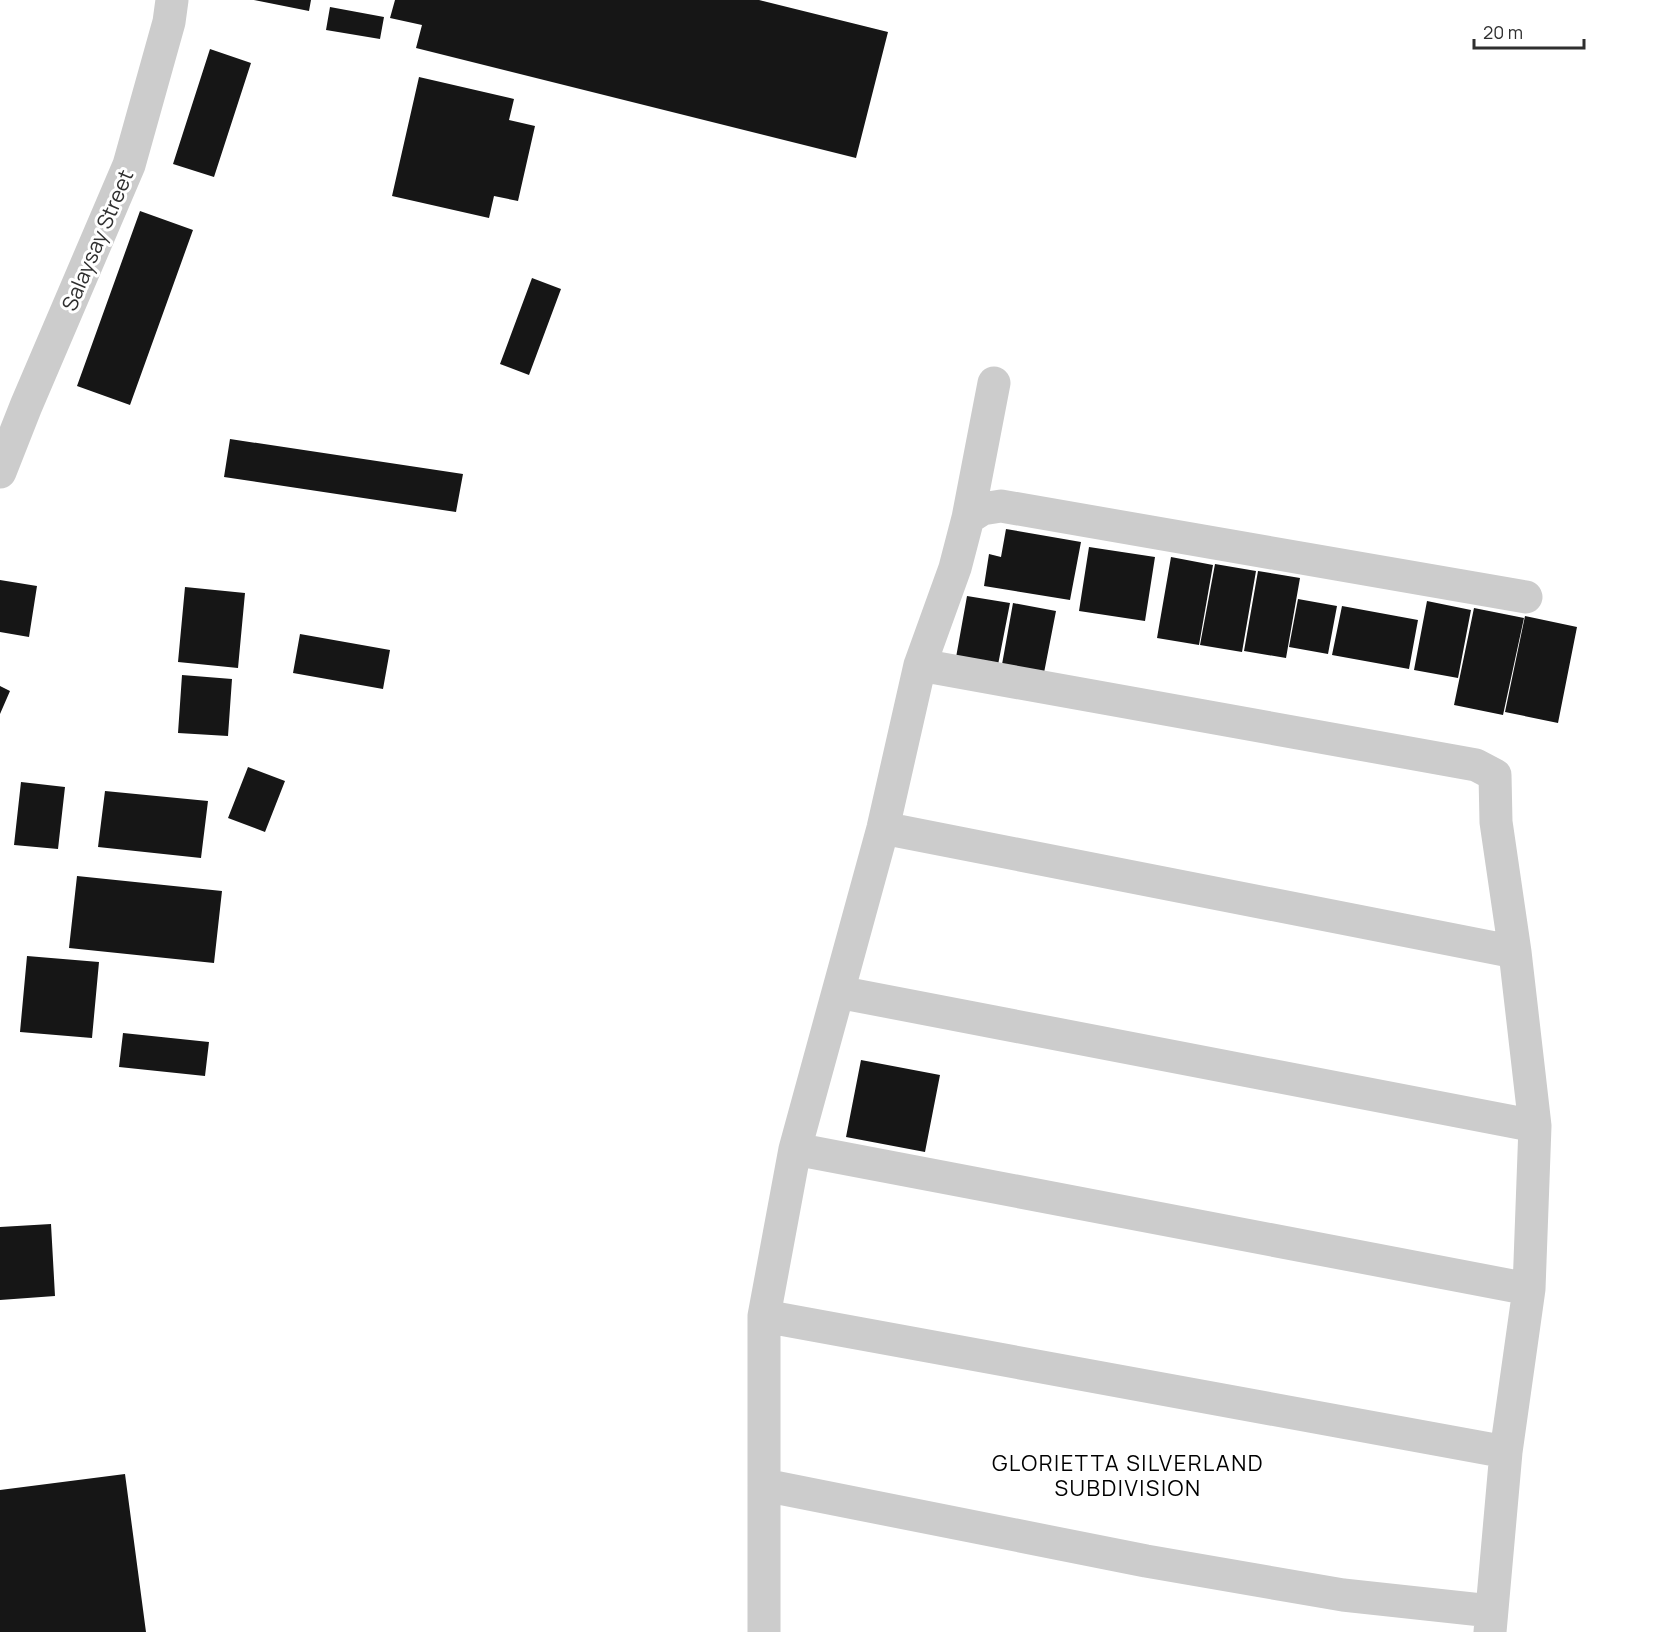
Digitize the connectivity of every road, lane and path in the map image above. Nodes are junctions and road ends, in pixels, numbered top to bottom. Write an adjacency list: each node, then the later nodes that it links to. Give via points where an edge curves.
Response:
1 (172, 0): 3 (street, Salaysay Street, via 129,165)
2 (994, 383): 4 (street)
3 (0, 472)
4 (968, 518): 5 (street, via 982,509 1001,506); 6 (street, via 955,568)
5 (1526, 597)
6 (920, 664): 7 (street); 8 (street, via 1476,765 1495,775 1496,822)
7 (883, 828): 8 (street); 9 (street)
8 (1515, 952): 10 (street)
9 (838, 992): 10 (street); 11 (street)
10 (1535, 1126): 12 (street)
11 (795, 1149): 12 (street); 13 (street)
12 (1529, 1289): 14 (street)
13 (764, 1316): 14 (street); 15 (street)
14 (1506, 1452): 16 (street)
15 (764, 1485): 16 (street, via 1146,1561); 17 (street)
16 (1490, 1621)
17 (764, 1632)

